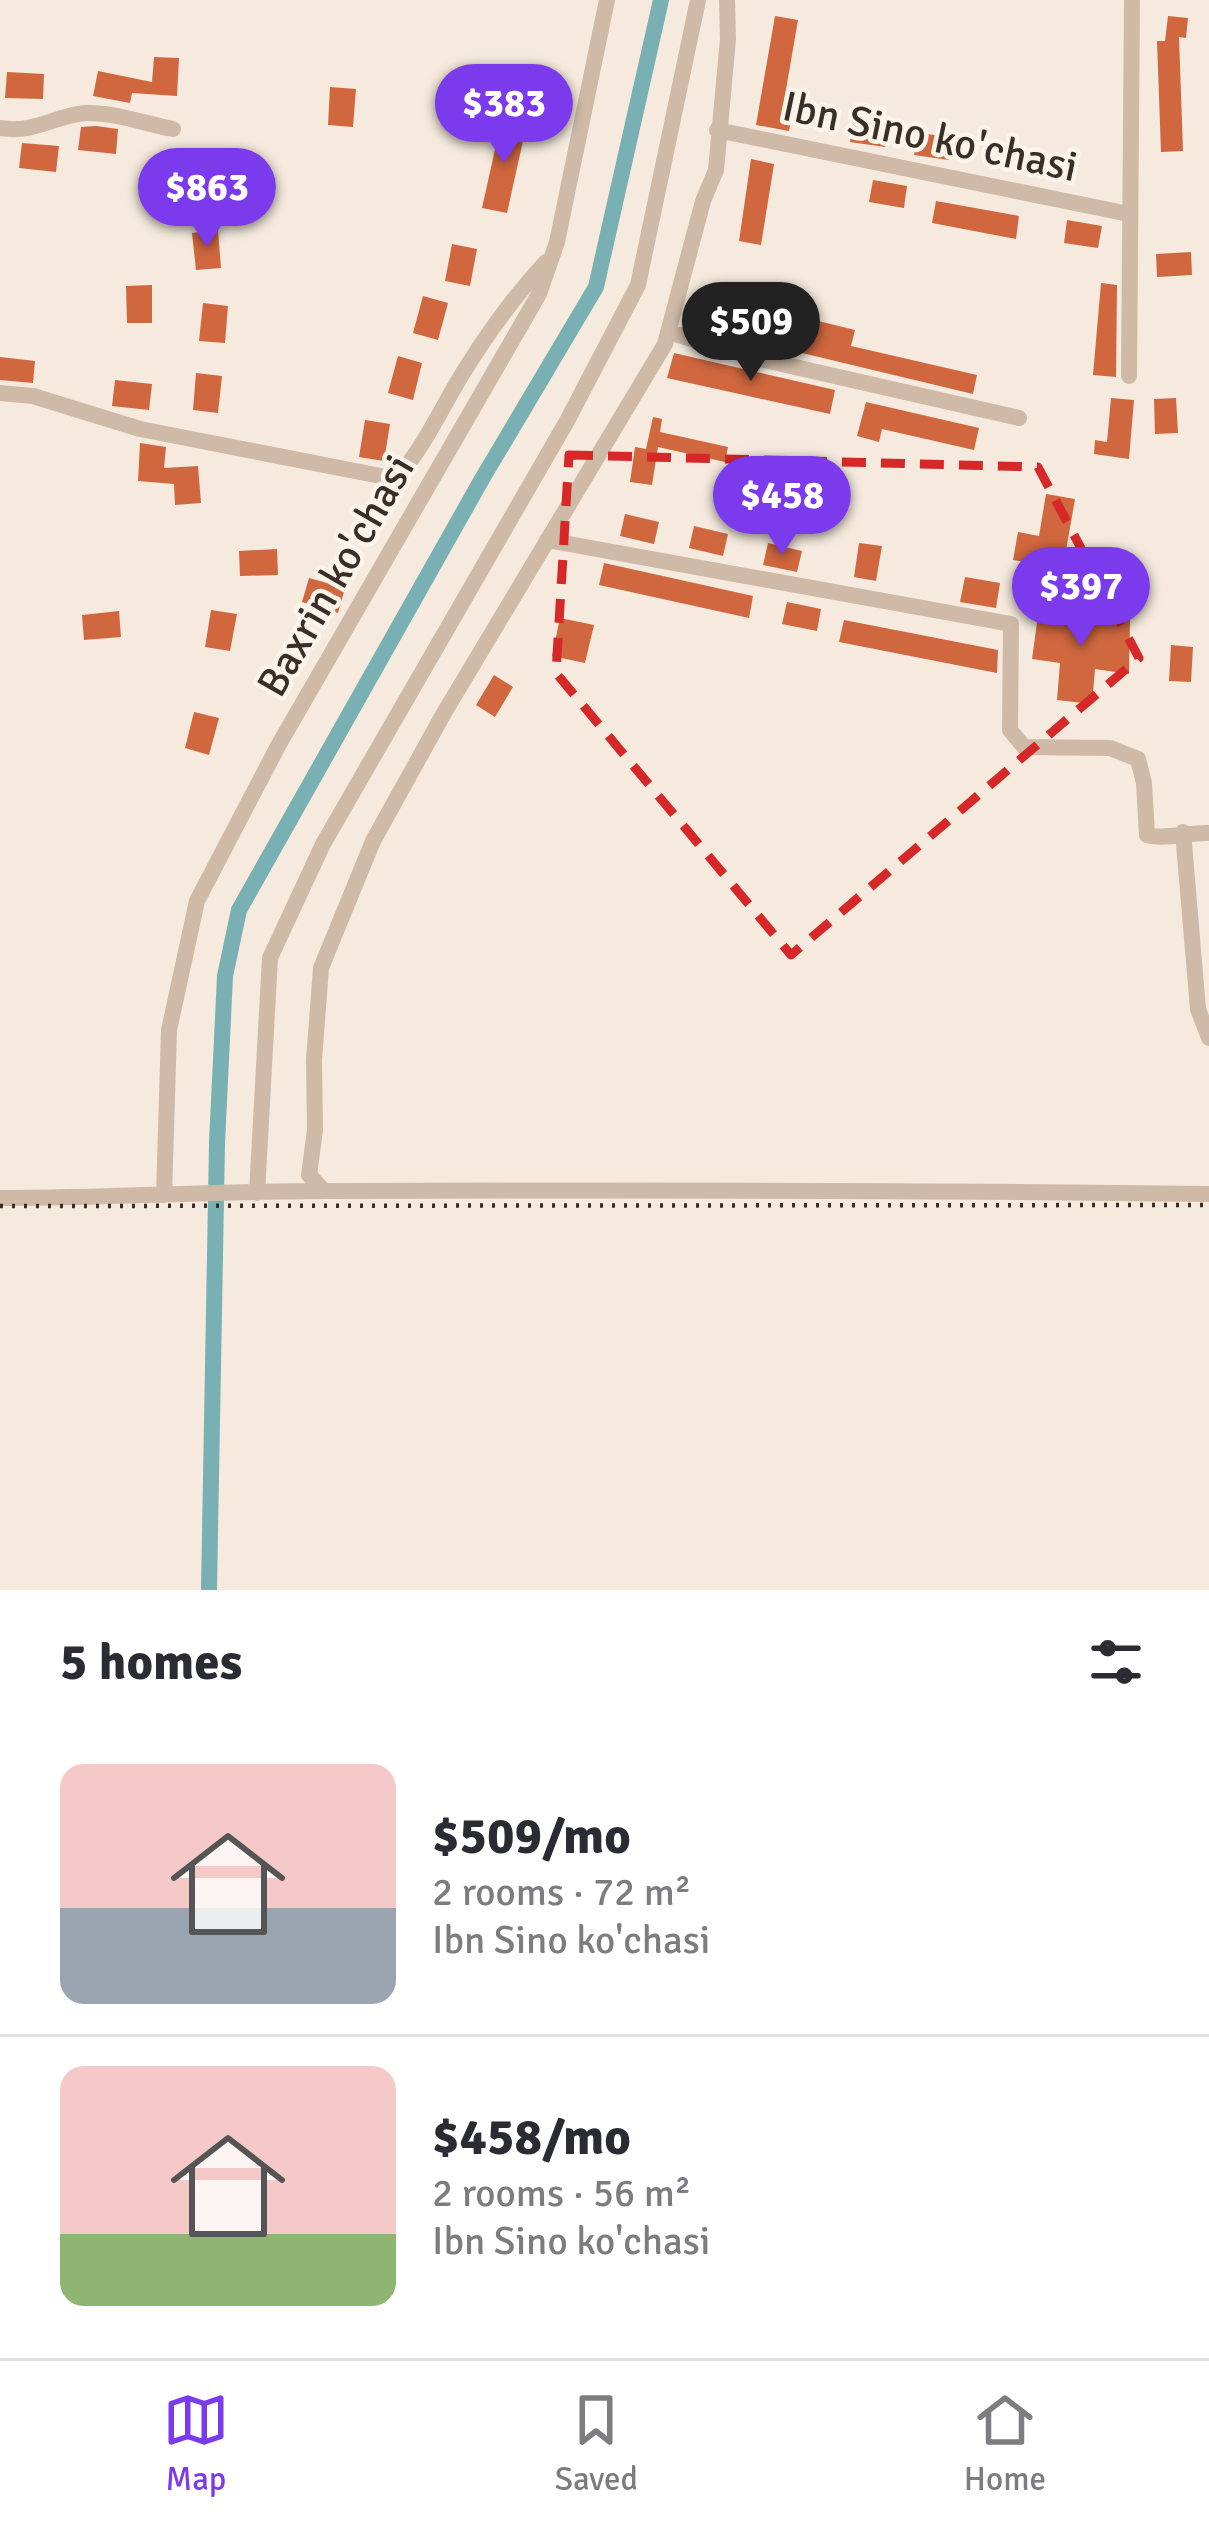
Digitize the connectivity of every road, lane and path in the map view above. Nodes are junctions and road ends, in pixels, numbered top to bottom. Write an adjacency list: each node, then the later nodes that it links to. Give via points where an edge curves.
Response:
1 (608, 0): 9 (street, Baxrin ko'chasi)
2 (698, 0): 19 (street, via 638,286 323,844 271,958)
3 (728, 0): 7 (street)
4 (1132, 0): 8 (street)
5 (0, 128): 6 (street, via 85,113)
6 (173, 129)
7 (717, 130): 8 (street, Ibn Sino ko'chasi); 10 (street, via 716,170)
8 (1129, 214): 11 (street)
9 (553, 255): 12 (street, via 512,299 396,479); 21 (street, Baxrin ko'chasi, via 539,294 197,901 170,1030)
10 (668, 332): 13 (street); 14 (street)
11 (1129, 376)
12 (0, 393)
13 (1019, 418)
14 (547, 540): 15 (street, via 1011,624 1010,730 1024,747 1110,748 1138,760 1147,835); 18 (street, via 374,841 321,968 309,1175)
15 (1183, 832): 16 (street); 17 (street, via 1198,1009)
16 (1209, 833)
17 (1209, 1038)
18 (324, 1191): 19 (street); 20 (street)
19 (257, 1192): 21 (street)
20 (1209, 1194)
21 (164, 1195): 22 (street)
22 (0, 1198)

